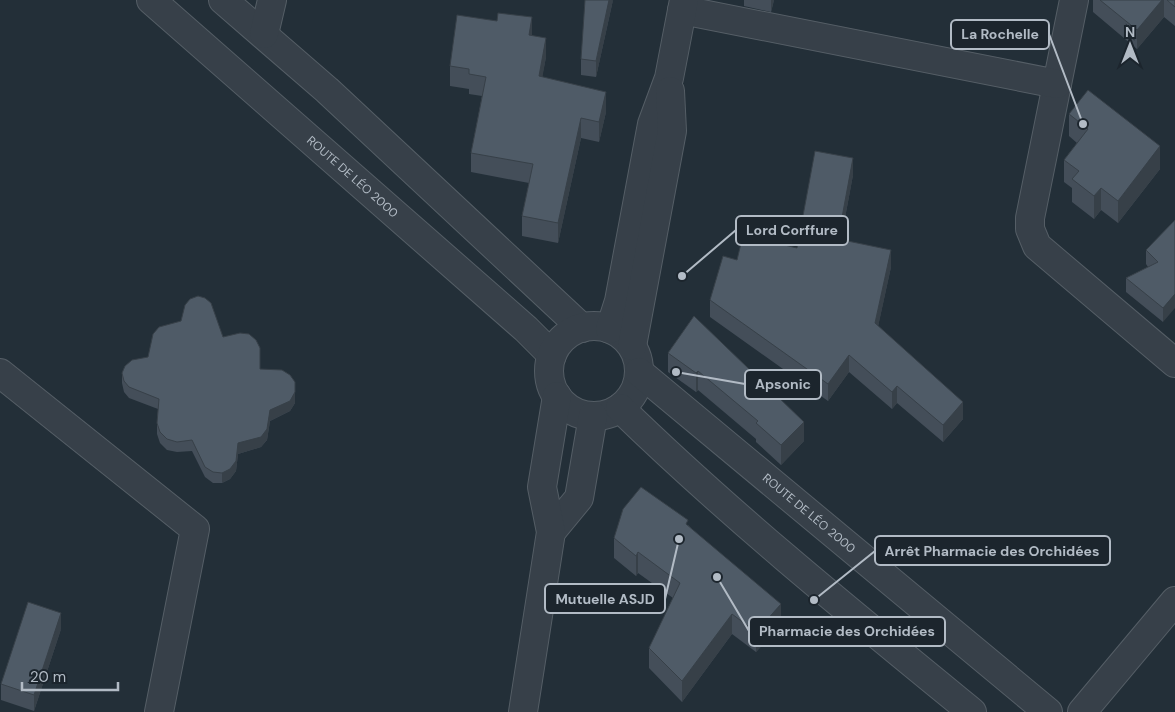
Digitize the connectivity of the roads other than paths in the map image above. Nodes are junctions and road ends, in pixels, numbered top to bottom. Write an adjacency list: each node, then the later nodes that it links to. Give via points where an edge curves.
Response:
1 (151, 0): 12 (street, ROUTE DE LÉO 2000)
2 (223, 0): 6 (street)
3 (272, 0): 6 (street)
4 (1074, 0): 8 (street)
5 (684, 5): 7 (street); 8 (street)
6 (264, 34): 9 (street)
7 (669, 78): 10 (street, via 652,124 619,301); 11 (street, via 672,131)
8 (1057, 84): 13 (street, via 1030,218 1033,238 1037,246)
9 (582, 328): 10 (street); 12 (street, via 564,338)
10 (610, 329): 11 (street)
11 (632, 346): 14 (street)
12 (552, 355): 16 (street, via 549,369)
13 (1175, 363)
14 (640, 372): 17 (street, via 637,386); 24 (street, ROUTE DE LÉO 2000)
15 (0, 373): 21 (street, via 195,529)
16 (557, 396): 18 (street, via 573,410); 19 (street, via 542,487)
17 (620, 408): 18 (street); 23 (street, via 827,594)
18 (593, 416): 19 (street, via 579,498)
19 (551, 532): 22 (street)
20 (1175, 601): 25 (street)
21 (159, 712)
22 (523, 712)
23 (972, 712)
24 (1048, 712)
25 (1082, 712)

